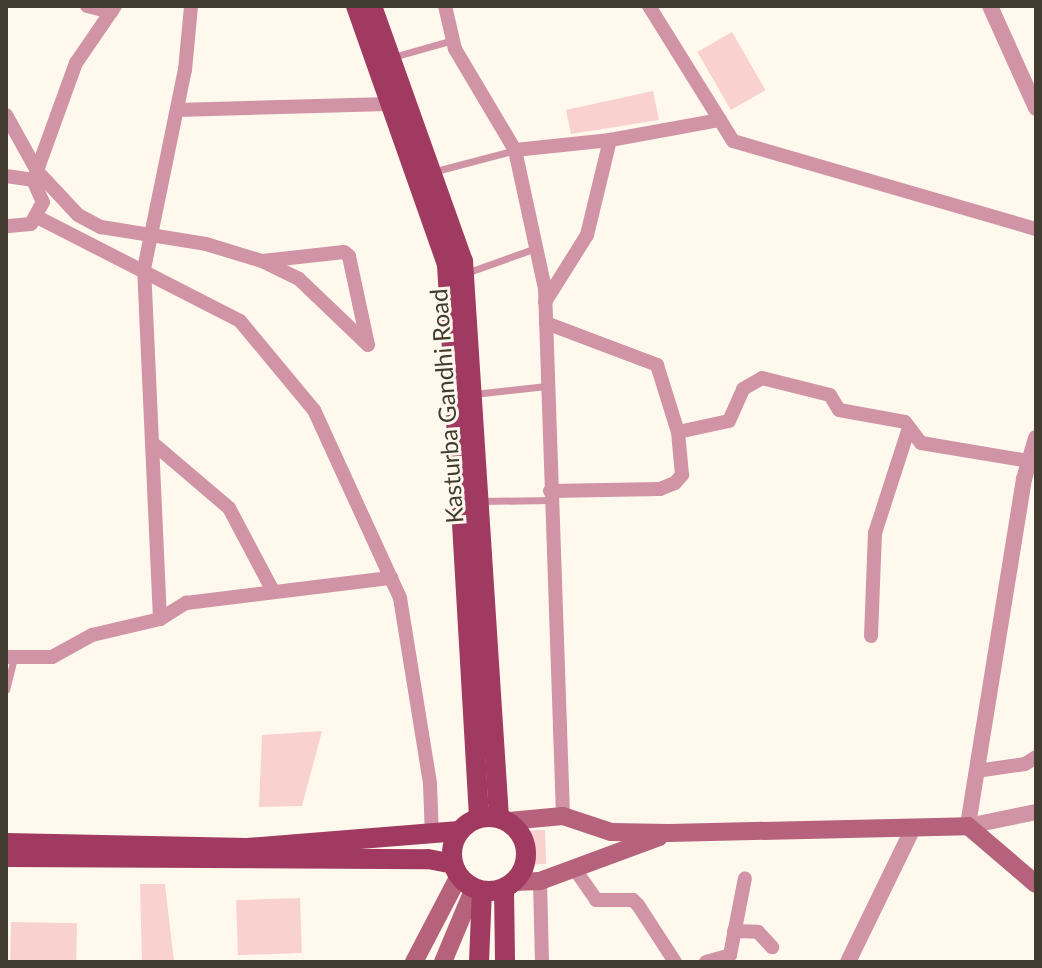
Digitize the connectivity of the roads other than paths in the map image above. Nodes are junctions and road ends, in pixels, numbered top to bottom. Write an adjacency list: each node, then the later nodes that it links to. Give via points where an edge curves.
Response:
1 (87, 6): 8 (street)
2 (191, 6): 13 (street)
3 (356, 6): 11 (main road, Kasturba Gandhi Road)
4 (372, 6): 10 (main road, Kasturba Gandhi Road)
5 (445, 6): 9 (street)
6 (649, 6): 15 (street)
7 (990, 6): 12 (street)
8 (113, 9): 19 (street, via 76,63)
9 (453, 40): 10 (lane); 17 (street)
10 (387, 59): 18 (main road, Kasturba Gandhi Road)
11 (388, 104): 13 (street); 51 (main road, Kasturba Gandhi Road, via 447,265)
12 (1036, 108)
13 (177, 110): 24 (street)
14 (6, 115): 19 (street)
15 (720, 120): 16 (street); 23 (street, via 733,141)
16 (610, 140): 17 (street); 29 (street, via 587,235)
17 (515, 150): 18 (lane); 25 (street)
18 (431, 172): 28 (main road, Kasturba Gandhi Road)
19 (35, 175): 20 (street); 21 (street, via 43,202); 24 (street, via 78,215 101,227)
20 (6, 176)
21 (37, 217): 22 (street, via 23,227); 27 (street)
22 (6, 226)
23 (1036, 229)
24 (151, 233): 26 (street); 27 (street)
25 (536, 248): 28 (lane); 29 (street)
26 (262, 261): 26 (street, via 299,279 368,345 344,252)
27 (144, 269): 36 (street); 41 (street, via 240,321 314,410)
28 (464, 274): 32 (main road, Kasturba Gandhi Road)
29 (545, 302): 30 (street)
30 (546, 323): 31 (street); 34 (street, via 657,365)
31 (547, 386): 32 (lane); 39 (street)
32 (471, 394): 40 (main road, Kasturba Gandhi Road)
33 (908, 431): 34 (street, via 905,422 839,410 830,395 762,378 743,389 729,421); 37 (street, via 921,443); 44 (street, via 875,533)
34 (678, 432): 39 (street, via 682,475 675,483 660,489)
35 (1036, 438): 37 (street)
36 (155, 445): 42 (street, via 229,508); 43 (street)
37 (1029, 461): 38 (street)
38 (1030, 480): 48 (street)
39 (550, 496): 40 (lane); 50 (street)
40 (478, 501): 51 (main road, Kasturba Gandhi Road)
41 (391, 578): 42 (street); 56 (street, via 400,598 415,691)
42 (273, 591): 43 (street, via 186,603)
43 (160, 619): 45 (street, via 92,635 52,657)
44 (871, 636)
45 (10, 657): 46 (lane)
46 (6, 690)
47 (1036, 757): 48 (street, via 1025,764)
48 (976, 771): 52 (street)
49 (1036, 812): 52 (street)
50 (563, 816): 51 (main road); 55 (main road, via 611,832)
51 (496, 818): 54 (main road); 64 (main road, via 526,850)
52 (968, 826): 53 (main road); 63 (main road)
53 (913, 828): 55 (main road); 74 (street)
54 (459, 831): 56 (main road); 61 (main road)
55 (669, 833): 59 (main road)
56 (432, 836): 57 (main road, via 247,848)
57 (6, 843)
58 (6, 857): 61 (main road, via 428,859)
59 (574, 868): 62 (main road); 72 (street, via 596,900 633,900)
60 (745, 878): 65 (street)
61 (467, 880): 64 (main road); 67 (main road); 68 (main road); 69 (main road)
62 (540, 881): 64 (main road); 71 (street)
63 (1036, 884)
64 (509, 885): 70 (main road)
65 (734, 931): 66 (street, via 758,932); 73 (street, via 730,955)
66 (772, 947)
67 (414, 962)
68 (443, 962)
69 (479, 962)
70 (505, 962)
71 (542, 962)
72 (675, 962)
73 (706, 962)
74 (848, 962)

